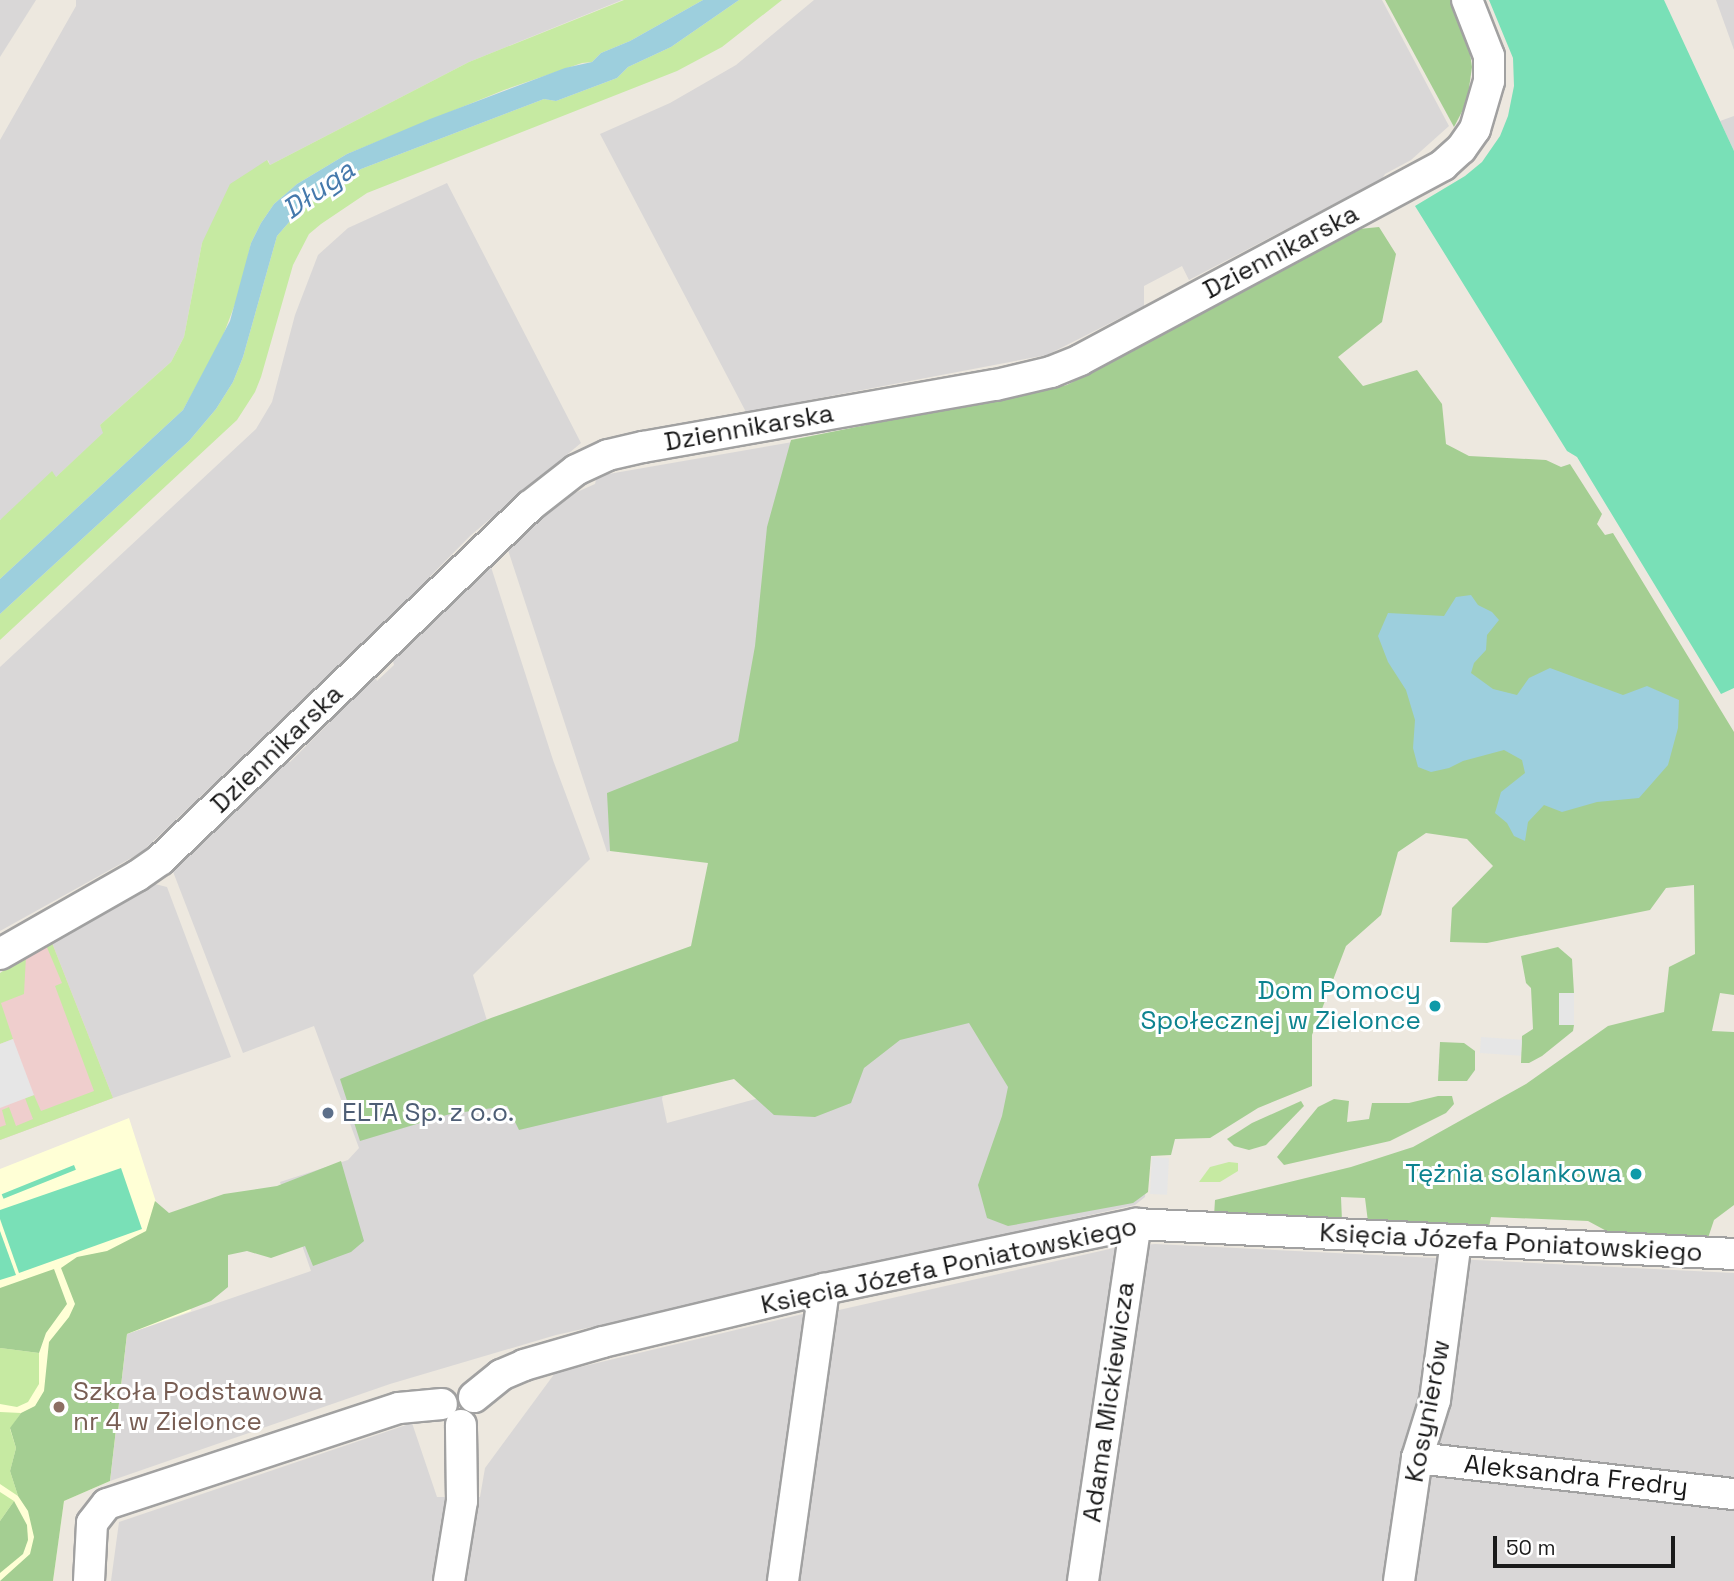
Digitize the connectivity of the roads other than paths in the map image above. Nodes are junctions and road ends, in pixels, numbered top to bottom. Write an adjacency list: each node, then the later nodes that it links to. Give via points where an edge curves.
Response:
1 (1467, 0): 2 (street, Dziennikarska, via 1489,56 1489,81 1475,129 1443,165 1051,372 643,447 608,455 576,470 530,506 160,860)
2 (0, 954)
3 (1136, 1224): 4 (street, Księcia Józefa Poniatowskiego); 6 (street, Księcia Józefa Poniatowskiego); 13 (street, Adama Mickiewicza)
4 (1456, 1240): 5 (street, Księcia Józefa Poniatowskiego); 8 (street, Kosynierów, via 1435,1400)
5 (1734, 1254)
6 (824, 1289): 7 (street, Księcia Józefa Poniatowskiego, via 543,1358 501,1375 474,1397 476,1415); 12 (street)
7 (452, 1414): 10 (street, via 400,1408 107,1504 92,1523); 11 (street, via 462,1501)
8 (1418, 1458): 9 (street, Aleksandra Fredry); 14 (street, Kosynierów)
9 (1734, 1494)
10 (89, 1581)
11 (449, 1581)
12 (783, 1581)
13 (1083, 1581)
14 (1399, 1581)

